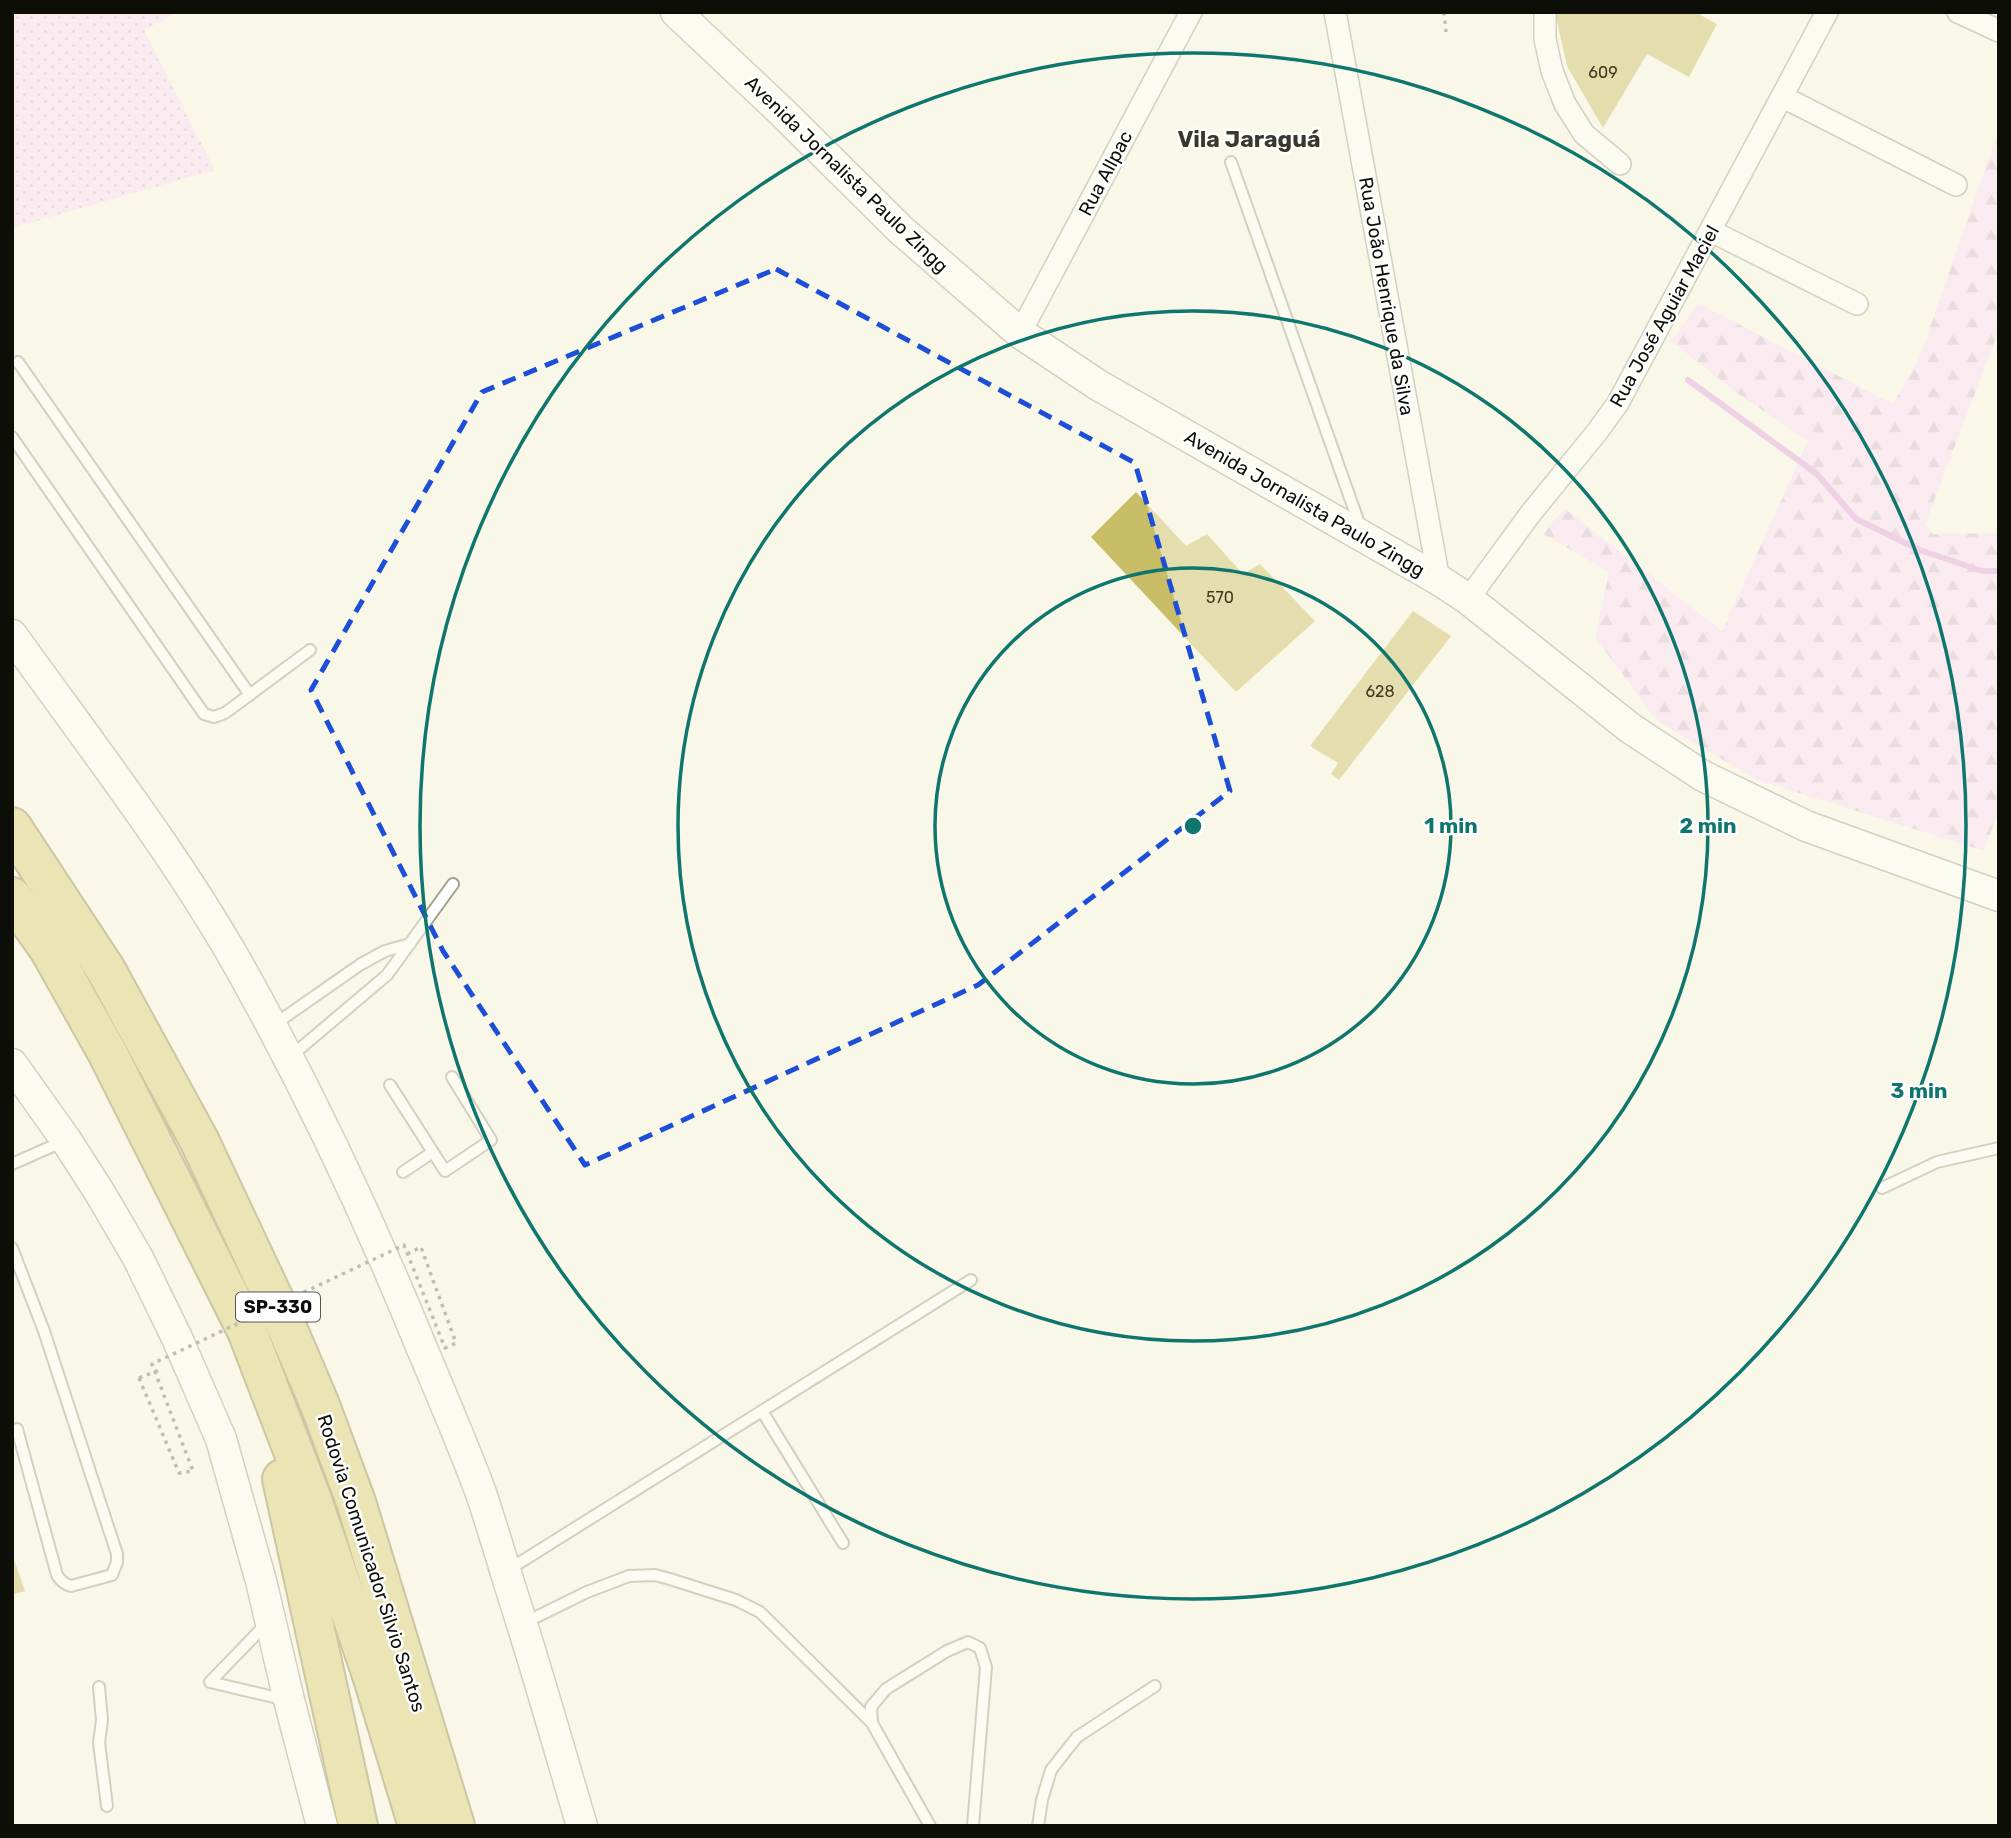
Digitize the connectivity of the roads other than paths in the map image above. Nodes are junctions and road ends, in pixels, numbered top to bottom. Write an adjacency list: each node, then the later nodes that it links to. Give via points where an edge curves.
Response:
1 (676, 12): 14 (main road, Avenida Jornalista Paulo Zingg, via 901,230)
2 (1191, 12): 14 (street, Rua Allpac)
3 (1335, 12): 18 (street, Rua João Henrique da Silva)
4 (1545, 12): 10 (street, via 1545,39 1565,104 1584,134)
5 (1827, 12): 8 (street, Rua José Aguiar Maciel)
6 (1958, 12): 7 (street)
7 (1999, 31)
8 (1783, 97): 11 (street); 12 (street, Rua José Aguiar Maciel)
9 (1231, 162): 17 (lane)
10 (1620, 164)
11 (1956, 185)
12 (1711, 231): 13 (street); 19 (street, Rua José Aguiar Maciel, via 1618,403)
13 (1857, 304)
14 (1020, 333): 17 (main road, Avenida Jornalista Paulo Zingg, via 1098,385)
15 (18, 362): 22 (lane)
16 (12, 437): 22 (lane, via 204,714 220,715)
17 (1363, 536): 18 (main road, Avenida Jornalista Paulo Zingg)
18 (1438, 580): 19 (main road, Avenida Jornalista Paulo Zingg)
19 (1468, 599): 26 (main road, Avenida Jornalista Paulo Zingg, via 1630,728 1703,776 1806,825)
20 (12, 635): 28 (main road, via 182,874)
21 (310, 650): 22 (lane)
22 (250, 695)
23 (12, 827): 56 (highway, Rodovia Comunicador Silvio Santos / SP-330, via 106,970 200,1140 285,1323 356,1502)
24 (453, 884): 27 (lane)
25 (12, 897): 41 (highway, Rodovia Comunicador Silvio Santos / SP-330, via 49,949 108,1054)
26 (1999, 897)
27 (410, 944): 28 (lane, via 361,964); 29 (lane, via 387,975)
28 (272, 1026): 29 (main road)
29 (290, 1057): 45 (main road, via 387,1264 464,1450)
30 (12, 1064): 33 (main road)
31 (452, 1077): 35 (lane, via 491,1140 445,1171)
32 (390, 1085): 35 (lane)
33 (66, 1140): 36 (lane); 46 (main road, via 138,1258 201,1394 220,1439)
34 (1999, 1148): 38 (lane, via 1937,1162)
35 (433, 1152): 37 (lane)
36 (12, 1164)
37 (403, 1172)
38 (1882, 1188)
39 (12, 1248): 43 (lane, via 117,1555 112,1575 71,1586 57,1575)
40 (971, 1280): 42 (lane)
41 (247, 1331): 54 (highway); 55 (highway, Rodovia Comunicador Silvio Santos / SP-330, via 311,1497)
42 (762, 1411): 44 (lane); 45 (lane)
43 (16, 1429)
44 (843, 1544)
45 (506, 1571): 47 (main road)
46 (270, 1620): 50 (main road); 50 (lane, via 210,1682)
47 (522, 1624): 51 (lane, via 629,1576 670,1579 760,1612); 57 (main road)
48 (99, 1686): 52 (lane, via 99,1743)
49 (1155, 1686): 60 (lane, via 1077,1737 1051,1770)
50 (289, 1700): 53 (main road)
51 (872, 1723): 58 (lane); 59 (lane, via 871,1707 886,1689 947,1651 968,1642 980,1648 986,1667)
52 (107, 1806)
53 (322, 1826)
54 (358, 1826)
55 (418, 1826)
56 (455, 1826)
57 (582, 1826)
58 (930, 1826)
59 (973, 1826)
60 (1038, 1826)

